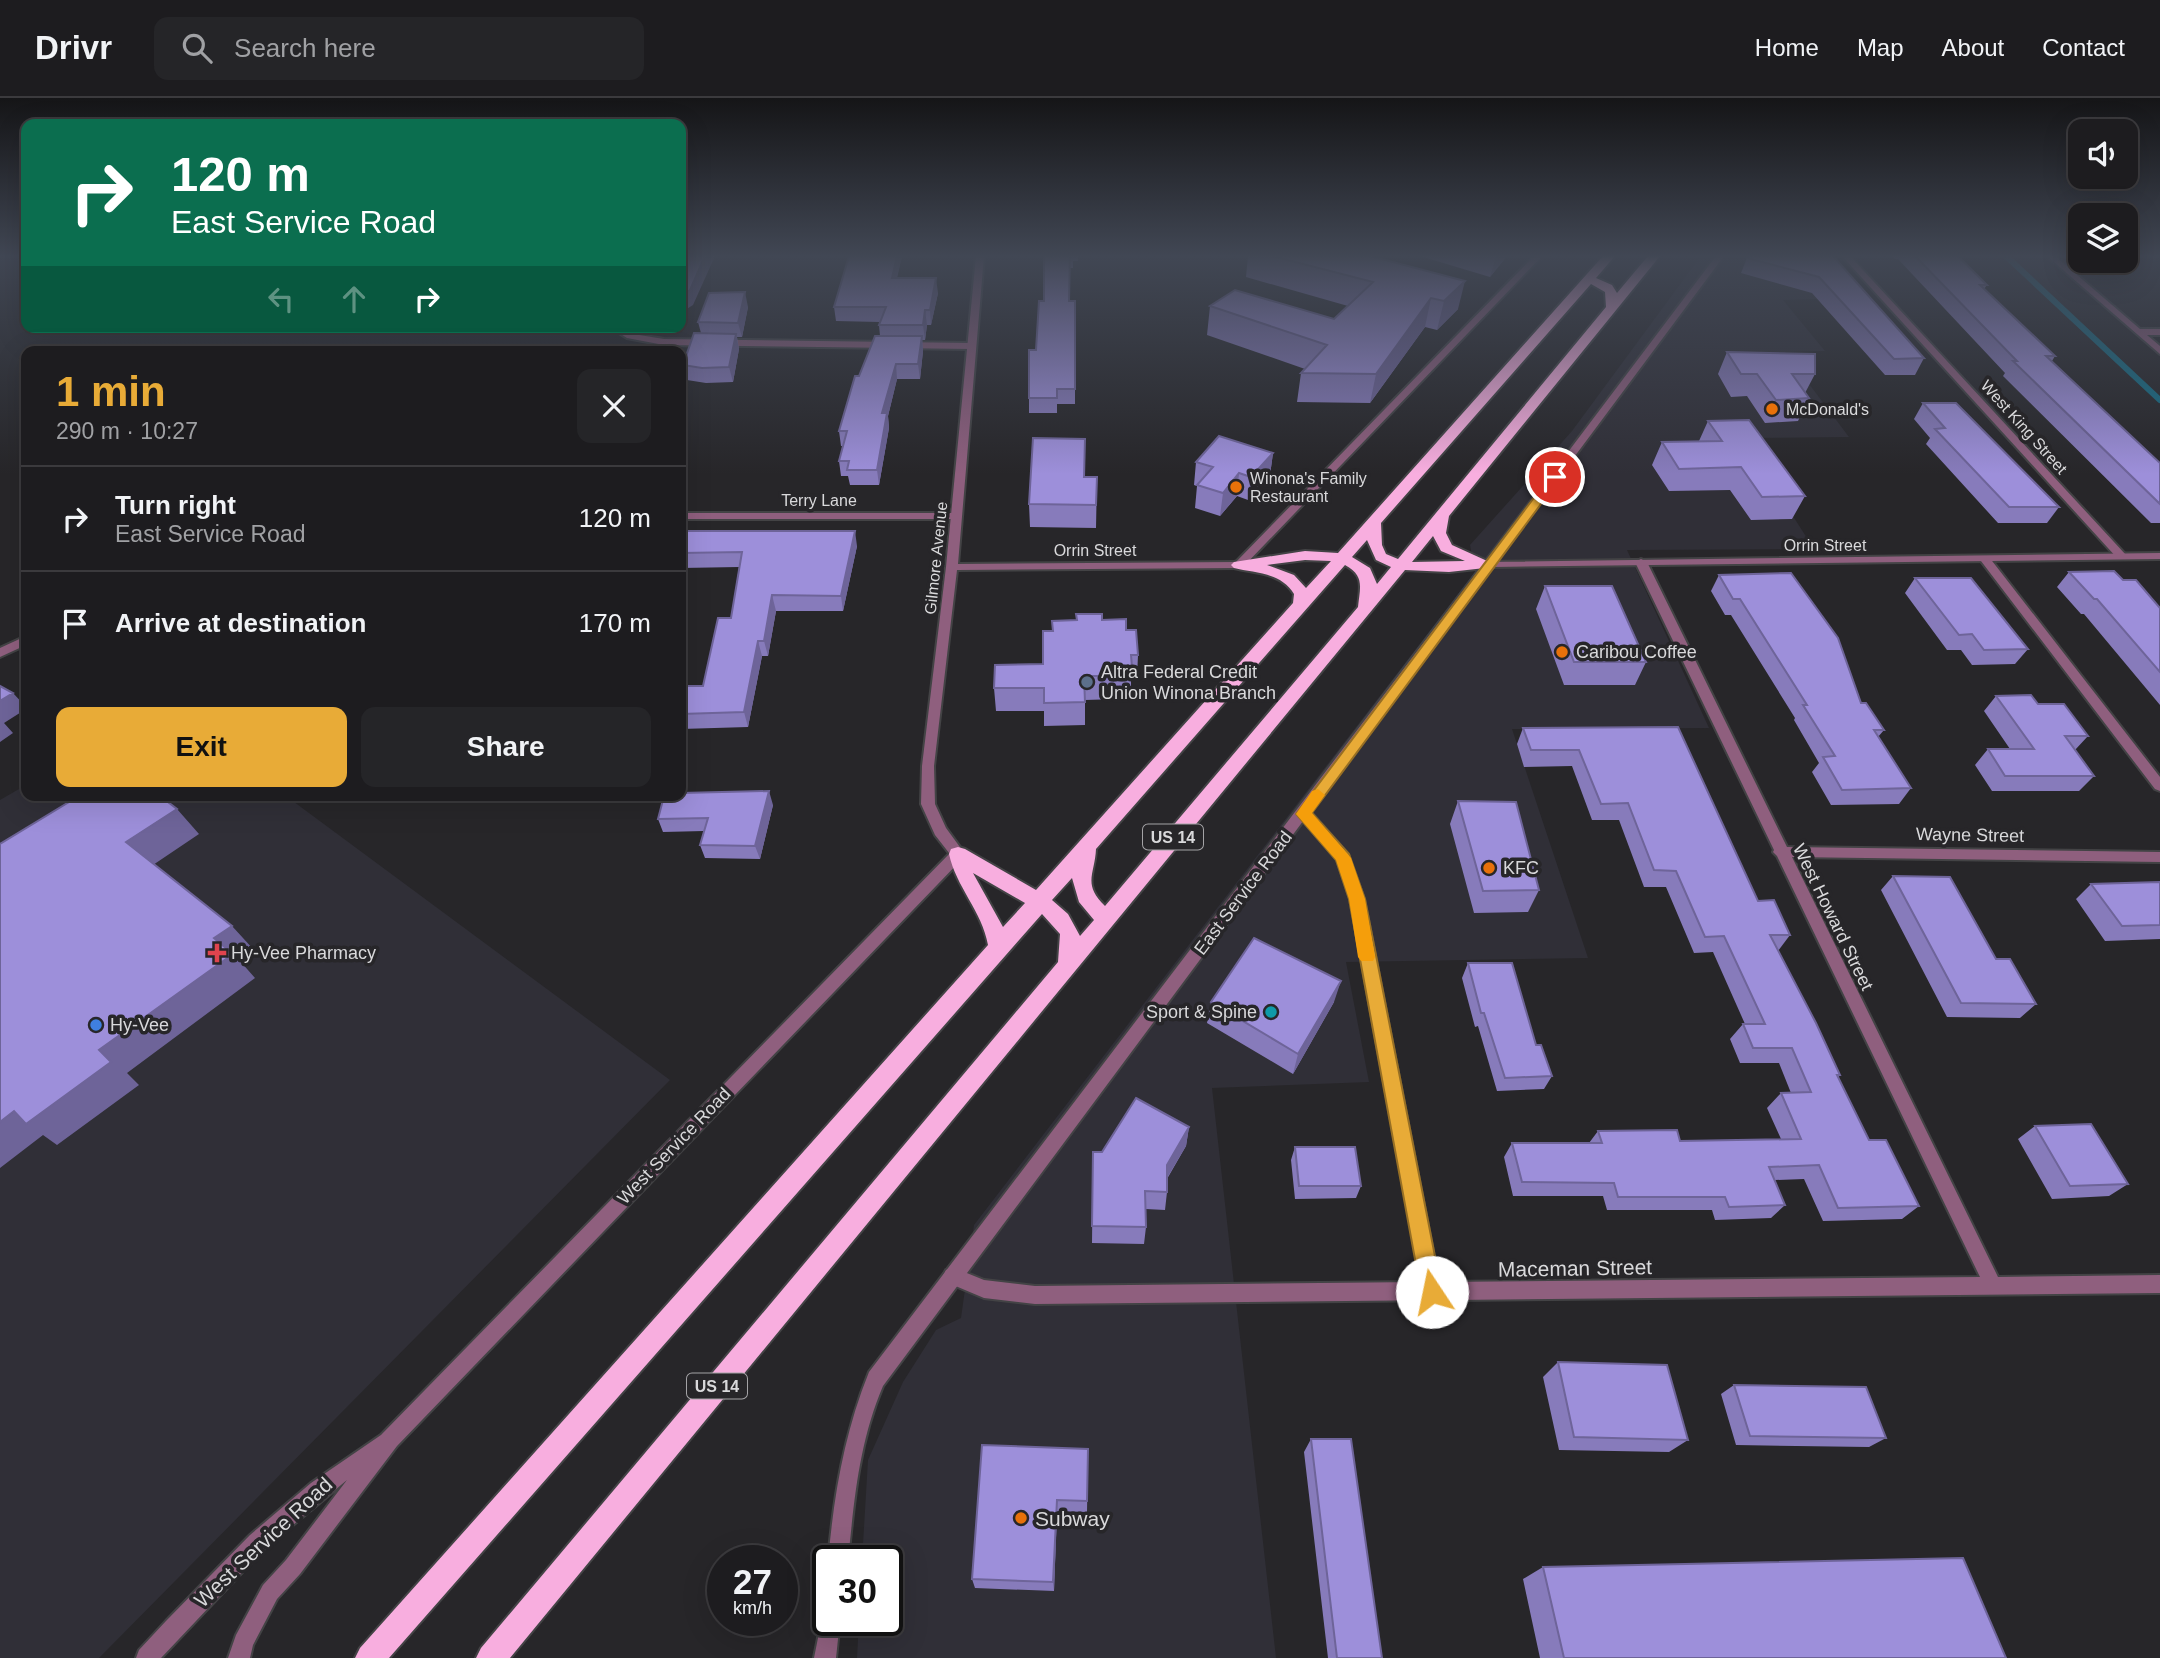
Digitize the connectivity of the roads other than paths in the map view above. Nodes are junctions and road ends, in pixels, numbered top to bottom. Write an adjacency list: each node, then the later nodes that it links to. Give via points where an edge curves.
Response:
1 (973, 329): 11 (street, Gilmore Avenue)
2 (1468, 329): 23 (street)
3 (1544, 329): 16 (highway)
4 (1594, 329): 13 (highway, US 14)
5 (1665, 329): 22 (street, East Service Road)
6 (1913, 329): 18 (street, West King Street)
7 (2134, 329): 8 (street)
8 (2138, 332): 9 (street); 12 (street)
9 (2160, 332)
10 (625, 333): 11 (street, via 664,342)
11 (971, 346): 15 (street, Gilmore Avenue)
12 (2160, 351)
13 (1442, 514): 22 (highway, via 1439,533 1446,548); 24 (highway, US 14)
14 (686, 516): 15 (street, Terry Lane)
15 (956, 516): 25 (street, Gilmore Avenue)
16 (1374, 520): 19 (highway); 24 (highway, via 1378,552)
17 (2160, 556): 18 (street, Orrin Street)
18 (2122, 557): 20 (street, Orrin Street)
19 (1341, 558): 23 (highway, via 1306,556); 26 (highway); 27 (highway, via 1365,571 1370,585)
20 (1985, 559): 21 (street, Orrin Street); 30 (street)
21 (1641, 562): 22 (street, Orrin Street); 33 (street, West Howard Street)
22 (1489, 564): 24 (highway); 31 (street, East Service Road)
23 (1239, 565): 25 (street, Orrin Street); 26 (highway, via 1291,579 1302,594)
24 (1401, 565): 27 (highway, US 14)
25 (952, 567): 34 (street, Gilmore Avenue, via 927,789 940,831)
26 (1301, 603): 32 (highway)
27 (1365, 606): 37 (highway, US 14)
28 (21, 642): 29 (street)
29 (0, 653)
30 (2160, 786)
31 (1304, 814): 40 (street, East Service Road); 43 (street, via 1343,858 1357,899)
32 (1093, 841): 36 (highway); 37 (highway, via 1082,865 1081,889 1093,909)
33 (1780, 852): 35 (street, Wayne Street); 42 (street, West Howard Street)
34 (958, 854): 36 (highway); 38 (highway, via 967,883 996,928); 44 (street, West Service Road)
35 (2160, 857)
36 (1039, 901): 38 (highway); 39 (highway, via 1069,931)
37 (1106, 918): 39 (highway, US 14)
38 (998, 947): 49 (highway)
39 (1067, 963): 50 (highway, US 14)
40 (952, 1276): 43 (street, Maceman Street, via 984,1289 1035,1295); 45 (street, East Service Road, via 894,1352 863,1407 846,1478)
41 (2160, 1284): 42 (street, Maceman Street)
42 (1994, 1287): 43 (street, Maceman Street)
43 (1432, 1292)
44 (390, 1439): 47 (street, West Service Road, via 294,1508); 48 (street, West Service Road, via 270,1592)
45 (840, 1545)
46 (828, 1636): 51 (street)
47 (147, 1658)
48 (239, 1658)
49 (370, 1658)
50 (491, 1658)
51 (825, 1658)

